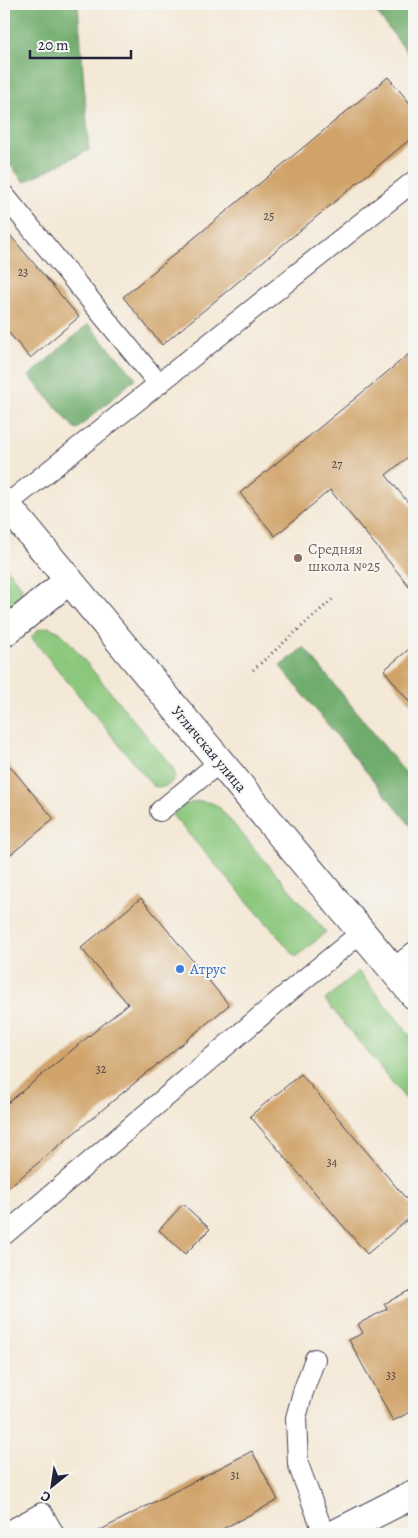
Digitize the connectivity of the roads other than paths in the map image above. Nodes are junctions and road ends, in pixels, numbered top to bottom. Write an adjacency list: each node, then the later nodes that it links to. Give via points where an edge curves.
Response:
1 (414, 181): 3 (lane)
2 (4, 195): 3 (lane)
3 (159, 384): 4 (lane)
4 (5, 503): 5 (main road, Угличская улица)
5 (69, 580): 6 (main road); 7 (main road, Угличская улица)
6 (4, 633)
7 (220, 762): 8 (lane); 9 (main road, Угличская улица)
8 (160, 811)
9 (362, 932): 11 (main road, Угличская улица); 13 (lane)
10 (414, 952): 11 (lane)
11 (393, 969): 12 (main road, Угличская улица)
12 (414, 995)
13 (4, 1236)
14 (315, 1359): 18 (lane, via 296,1418 298,1464)
15 (414, 1494): 19 (main road)
16 (4, 1534): 17 (lane, via 42,1513)
17 (54, 1534)
18 (324, 1534)
19 (335, 1534)

